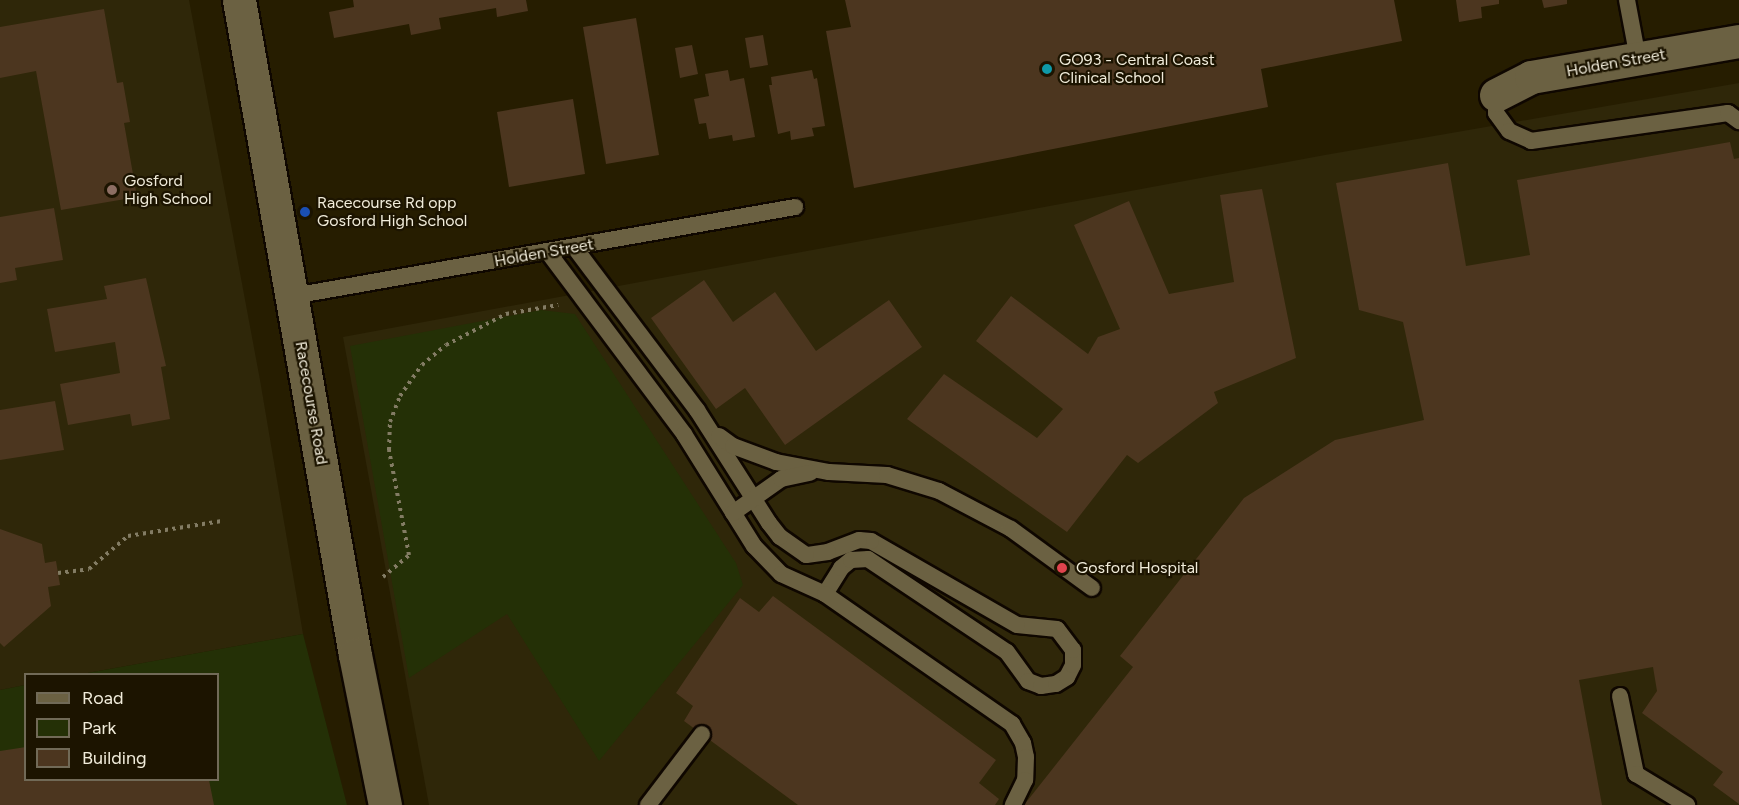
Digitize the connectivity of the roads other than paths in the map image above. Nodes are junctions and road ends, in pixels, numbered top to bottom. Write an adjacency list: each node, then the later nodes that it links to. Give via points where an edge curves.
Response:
1 (239, 0): 10 (main road, Racecourse Road)
2 (1627, 0): 4 (lane)
3 (1739, 41): 4 (main road, Holden Street)
4 (1638, 59): 5 (main road, Holden Street, via 1531,77)
5 (1496, 95): 6 (lane, via 1496,113 1509,131 1531,141 1728,113)
6 (1739, 121)
7 (795, 207): 8 (lane, Holden Street)
8 (575, 248): 9 (lane, Holden Street); 11 (lane)
9 (548, 252): 10 (lane, Holden Street); 14 (lane, via 684,434)
10 (293, 296): 19 (main road, Racecourse Road, via 355,655)
11 (697, 410): 12 (lane, via 718,436 733,446 776,462); 13 (lane)
12 (829, 472): 13 (lane, via 787,477); 15 (lane, via 887,475 939,491 1011,529)
13 (754, 499): 14 (lane); 16 (lane, via 780,537 806,555 828,552 859,540 882,546 1017,626 1057,629 1072,650 1073,665 1056,684 1041,686 1028,681 1007,652 868,559 851,560 841,568)
14 (733, 513): 16 (lane, via 754,546 781,574)
15 (1092, 588)
16 (825, 594): 21 (lane, via 1012,724 1026,758 1024,780)
17 (1620, 696): 22 (lane, via 1636,774)
18 (702, 734): 20 (lane)
19 (386, 805)
20 (648, 805)
21 (1013, 805)
22 (1688, 805)

